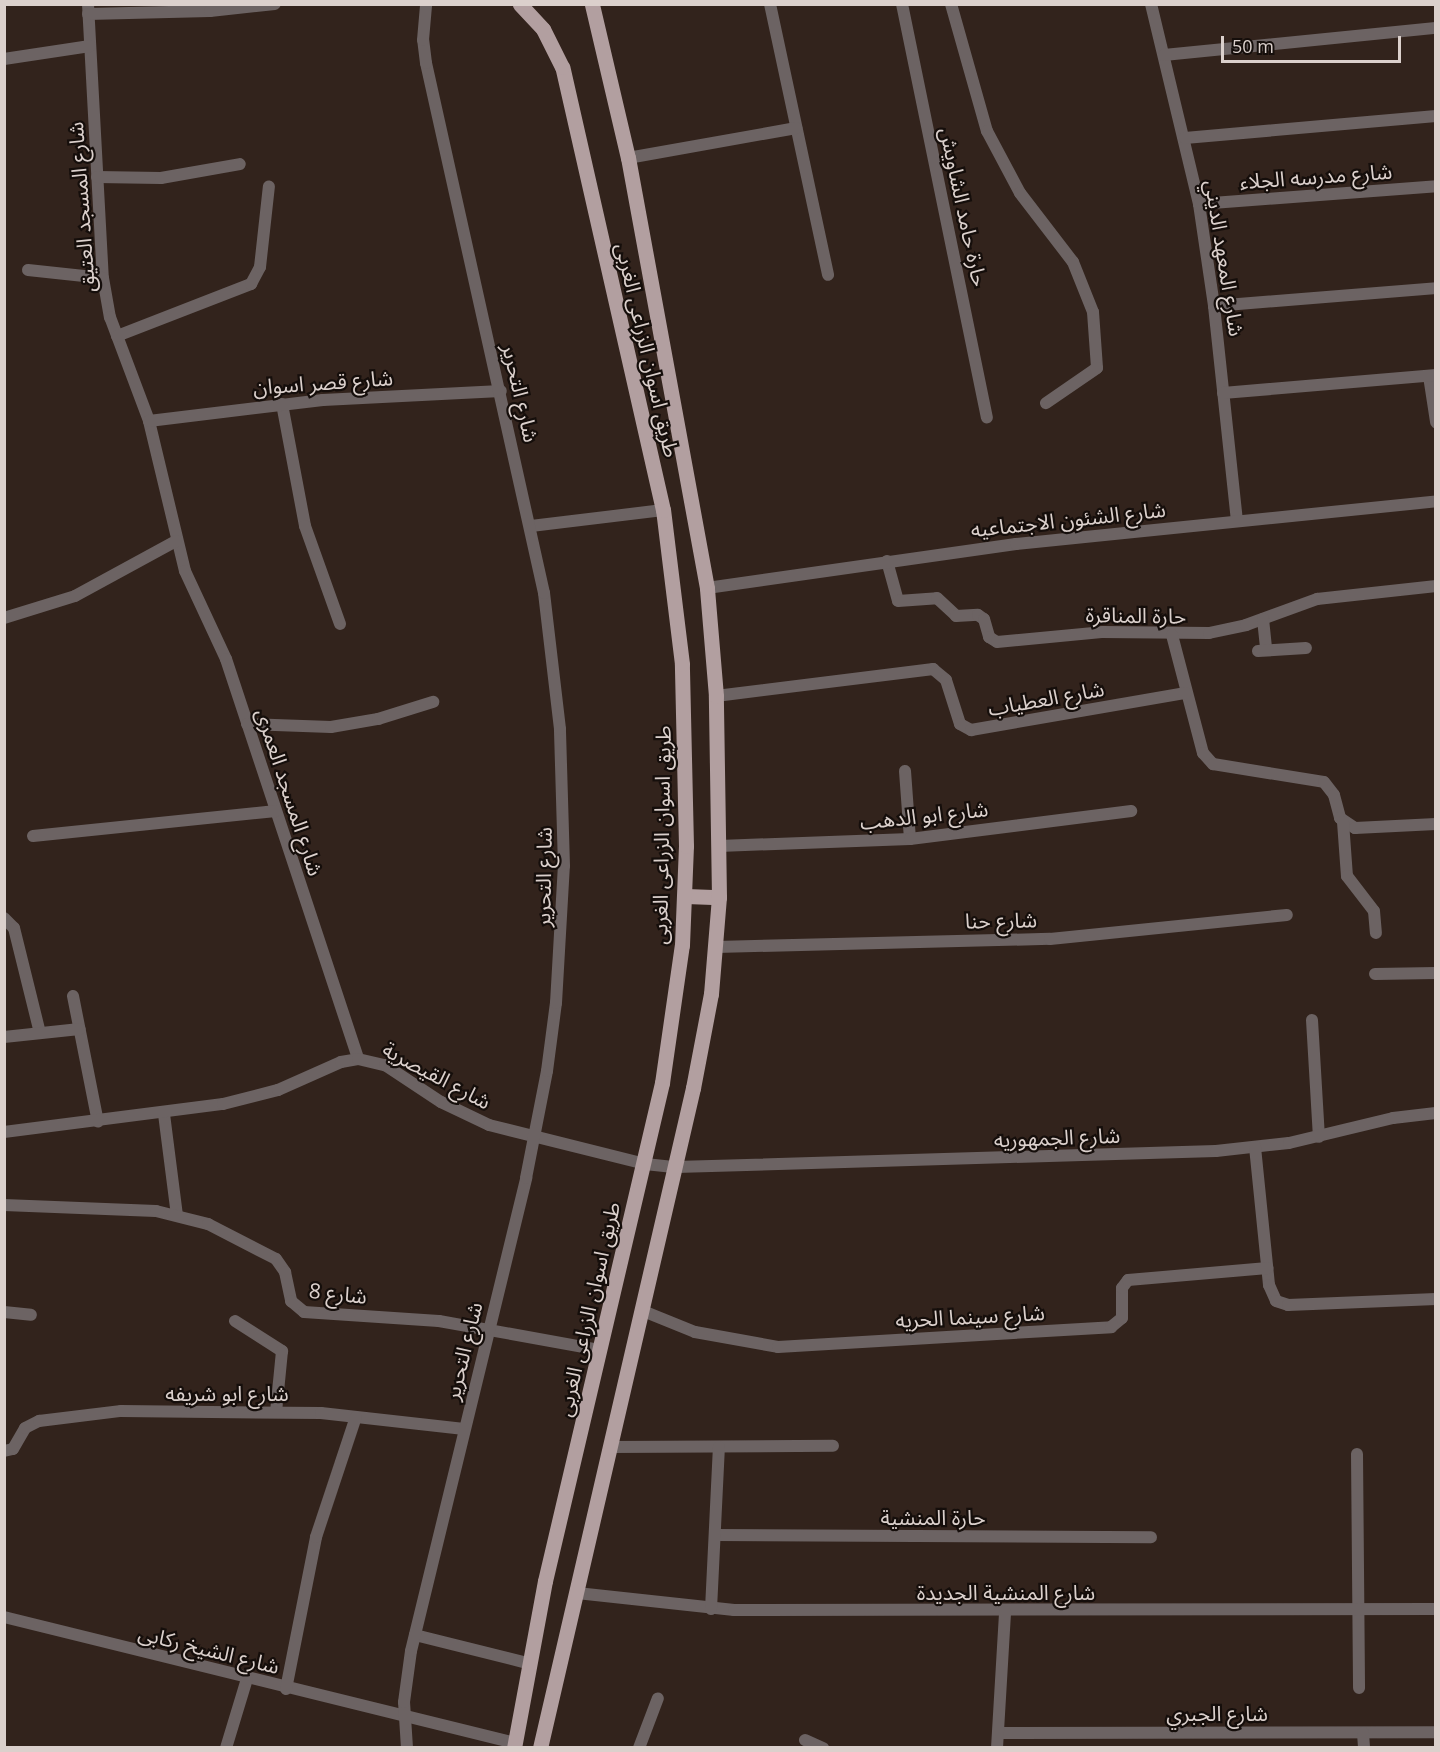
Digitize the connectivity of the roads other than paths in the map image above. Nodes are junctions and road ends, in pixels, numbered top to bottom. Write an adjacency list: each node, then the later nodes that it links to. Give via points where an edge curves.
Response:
1 (275, 4): 9 (street, via 210,11)
2 (426, 4): 30 (street, شارع التحرير, via 426,63)
3 (520, 4): 38 (main road, طريق اسوان الزراعى الغربى, via 543,29 562,67)
4 (592, 4): 17 (main road, طريق اسوان الزراعى الغربى)
5 (770, 4): 15 (street)
6 (902, 4): 34 (street, حارة حامد الشاويش)
7 (951, 4): 32 (street, via 987,131 1020,193 1073,262 1093,312 1097,368)
8 (1151, 4): 12 (street, شارع المعهد الديني)
9 (88, 9): 11 (street, شارع المسجد العتيق)
10 (1436, 28): 12 (street)
11 (90, 46): 13 (street); 19 (street, شارع المسجد العتيق)
12 (1164, 55): 16 (street, شارع المعهد الديني)
13 (4, 59)
14 (1436, 116): 16 (street)
15 (796, 128): 17 (street); 24 (street)
16 (1185, 138): 22 (street, شارع المعهد الديني)
17 (628, 158): 44 (main road, طريق اسوان الزراعى الغربى)
18 (240, 164): 19 (street, via 161,178)
19 (97, 177): 25 (street, شارع المسجد العتيق)
20 (269, 186): 28 (street, via 260,267 251,284)
21 (1436, 186): 22 (street, شارع مدرسه الجلاء)
22 (1199, 204): 27 (street, شارع المعهد الديني)
23 (28, 270): 25 (street)
24 (828, 275)
25 (103, 278): 28 (street, شارع المسجد العتيق)
26 (1436, 288): 27 (street)
27 (1214, 306): 31 (street, شارع المعهد الديني)
28 (117, 336): 35 (street, شارع المسجد العتيق)
29 (1432, 375): 31 (street); 36 (street)
30 (501, 391): 33 (street, شارع قصر اسوان); 40 (street, شارع التحرير)
31 (1223, 393): 39 (street, شارع المعهد الديني)
32 (1046, 403)
33 (282, 404): 35 (street, شارع قصر اسوان); 47 (street, via 305,526)
34 (987, 417)
35 (149, 421): 41 (street, شارع المسجد العتيق)
36 (1436, 422)
37 (1436, 501): 39 (street, شارع الشئون الاجتماعيه)
38 (663, 510): 40 (street); 62 (main road, طريق اسوان الزراعى الغربى, via 682,664)
39 (1237, 520): 42 (street, شارع الشئون الاجتماعيه)
40 (531, 526): 81 (street, شارع التحرير, via 553,661 564,831 556,1003)
41 (176, 541): 45 (street, via 75,596); 53 (street, شارع المسجد العمرى, via 185,571 226,659)
42 (887, 561): 44 (street, شارع الشئون الاجتماعيه); 48 (street, حارة المناقرة, via 898,601 937,598 952,614 978,615 984,619 989,637 997,642 1102,632)
43 (1436, 586): 46 (street, حارة المناقرة, via 1317,599)
44 (707, 588): 51 (main road, طريق اسوان الزراعى الغربى)
45 (4, 618)
46 (1263, 619): 48 (street, حارة المناقرة, via 1228,630); 49 (street, via 1262,651)
47 (340, 624)
48 (1172, 635): 50 (street)
49 (1306, 648)
50 (1186, 693): 51 (street, شارع العطياب, via 970,730 957,719 946,680 933,669); 57 (street, via 1207,760 1221,767 1324,782 1334,795)
51 (716, 696): 61 (main road, طريق اسوان الزراعى الغربى)
52 (433, 702): 53 (street, via 378,719 331,727)
53 (247, 724): 55 (street, شارع المسجد العمرى)
54 (905, 771): 60 (street)
55 (276, 811): 59 (street); 75 (street, شارع المسجد العمرى)
56 (1131, 811): 60 (street, شارع ابو الدهب)
57 (1343, 822): 58 (street, via 1359,828); 66 (street, via 1347,876 1374,911)
58 (1436, 824)
59 (33, 836)
60 (910, 839): 61 (street, شارع ابو الدهب)
61 (719, 846): 63 (main road, طريق اسوان الزراعى الغربى)
62 (686, 896): 63 (main road); 83 (main road, طريق اسوان الزراعى الغربى, via 671,1037)
63 (719, 897): 67 (main road, طريق اسوان الزراعى الغربى)
64 (1287, 915): 67 (street, شارع حنا, via 1050,939)
65 (4, 918): 73 (street, via 14,928)
66 (1376, 933)
67 (716, 947): 84 (main road, طريق اسوان الزراعى الغربى, via 703,1041)
68 (1436, 973): 69 (street)
69 (1375, 974)
70 (74, 996): 72 (street)
71 (1311, 1020): 80 (street)
72 (80, 1029): 73 (street); 78 (street)
73 (40, 1033): 74 (street)
74 (4, 1037)
75 (358, 1059): 77 (street, شارع القيصرية, via 253,1097); 81 (street, شارع القيصرية, via 385,1065 464,1114)
76 (1436, 1113): 80 (street, شارع الجمهوريه, via 1393,1118)
77 (164, 1114): 78 (street, شارع القيصرية); 86 (street)
78 (98, 1122): 79 (street, شارع القيصرية)
79 (4, 1132)
80 (1319, 1137): 82 (street, شارع الجمهوريه)
81 (535, 1138): 83 (street, شارع القيصرية); 93 (street, شارع التحرير)
82 (1255, 1147): 84 (street, شارع الجمهوريه, via 1173,1153); 87 (street)
83 (645, 1164): 84 (street, شارع القيصرية); 94 (main road, طريق اسوان الزراعى الغربى)
84 (676, 1167): 89 (main road, طريق اسوان الزراعى الغربى)
85 (4, 1205): 86 (street, شارع 8, via 134,1209)
86 (177, 1215): 93 (street, شارع 8, via 223,1231 276,1259 285,1272 291,1301 304,1312 438,1321)
87 (1267, 1268): 88 (street, via 1272,1297 1282,1304); 89 (street, شارع سينما الحريه, via 1128,1280 1122,1288 1122,1318 1111,1327 778,1347 722,1339)
88 (1436, 1299)
89 (643, 1311): 99 (main road, طريق اسوان الزراعى الغربى)
90 (4, 1312): 91 (street)
91 (31, 1315)
92 (235, 1321): 95 (street, via 282,1351)
93 (488, 1330): 94 (street, شارع 8); 97 (street, شارع التحرير)
94 (600, 1350): 112 (main road, طريق اسوان الزراعى الغربى)
95 (276, 1412): 96 (street, شارع ابو شريفه); 101 (street, شارع ابو شريفه, via 121,1411 66,1416 32,1424 13,1449)
96 (356, 1417): 97 (street, شارع ابو شريفه); 115 (street, via 316,1537)
97 (464, 1429): 111 (street, شارع التحرير)
98 (833, 1446): 100 (street)
99 (611, 1447): 100 (street); 105 (main road, طريق اسوان الزراعى الغربى)
100 (719, 1447): 103 (street)
101 (4, 1451)
102 (1357, 1454): 107 (street)
103 (715, 1535): 104 (street, حارة المنشية); 106 (street)
104 (1151, 1537)
105 (578, 1593): 106 (street, شارع المنشية الجديدة); 125 (main road, طريق اسوان الزراعى الغربى)
106 (711, 1609): 109 (street, شارع المنشية الجديدة)
107 (1359, 1609): 108 (street, شارع المنشية الجديدة); 109 (street, شارع المنشية الجديدة); 114 (street)
108 (1436, 1609)
109 (1005, 1612): 119 (street)
110 (4, 1617): 113 (street, شارع الشيخ ركابى)
111 (415, 1635): 112 (street); 117 (street, شارع التحرير, via 405,1685)
112 (528, 1664): 122 (main road, طريق اسوان الزراعى الغربى)
113 (247, 1679): 115 (street, شارع الشيخ ركابى); 123 (street)
114 (1359, 1688)
115 (286, 1689): 117 (street, شارع الشيخ ركابى)
116 (658, 1698): 126 (street)
117 (404, 1719): 122 (street, شارع الشيخ ركابى); 124 (street, شارع التحرير)
118 (1436, 1732): 120 (street, شارع الجبري)
119 (998, 1733): 120 (street, شارع الجبري); 128 (street)
120 (1363, 1733): 129 (street)
121 (805, 1740): 127 (street)
122 (514, 1745)
123 (226, 1748)
124 (407, 1748)
125 (540, 1748)
126 (639, 1748)
127 (823, 1748)
128 (997, 1748)
129 (1364, 1748)

